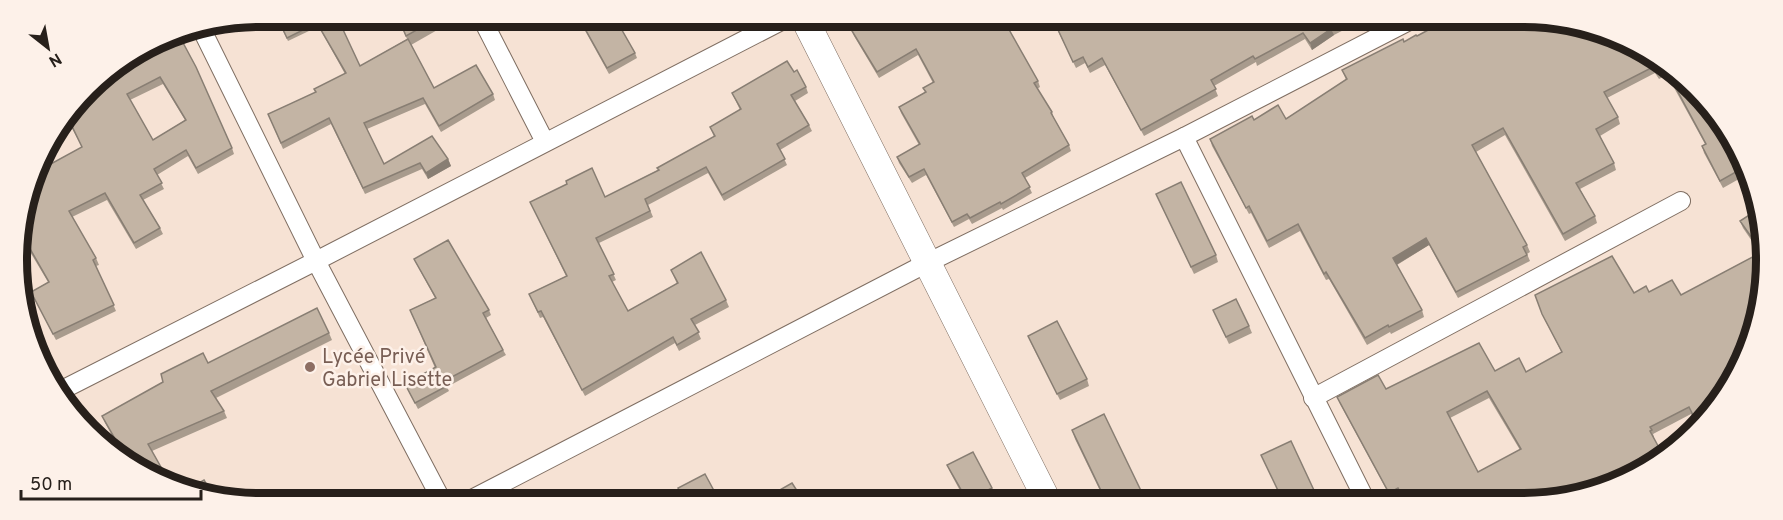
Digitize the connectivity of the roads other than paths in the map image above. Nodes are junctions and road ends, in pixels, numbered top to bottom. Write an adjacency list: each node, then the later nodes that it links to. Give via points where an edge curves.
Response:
1 (486, 27): 7 (street)
2 (769, 27): 7 (street)
3 (809, 27): 10 (street)
4 (1397, 27): 6 (street)
5 (204, 34): 9 (street)
6 (1184, 137): 10 (street); 12 (street)
7 (545, 142): 9 (street)
8 (1681, 201): 12 (street)
9 (316, 261): 11 (street); 13 (street)
10 (927, 263): 14 (street); 15 (street)
11 (66, 388)
12 (1313, 398): 16 (street)
13 (438, 493)
14 (484, 493)
15 (1043, 493)
16 (1362, 493)

